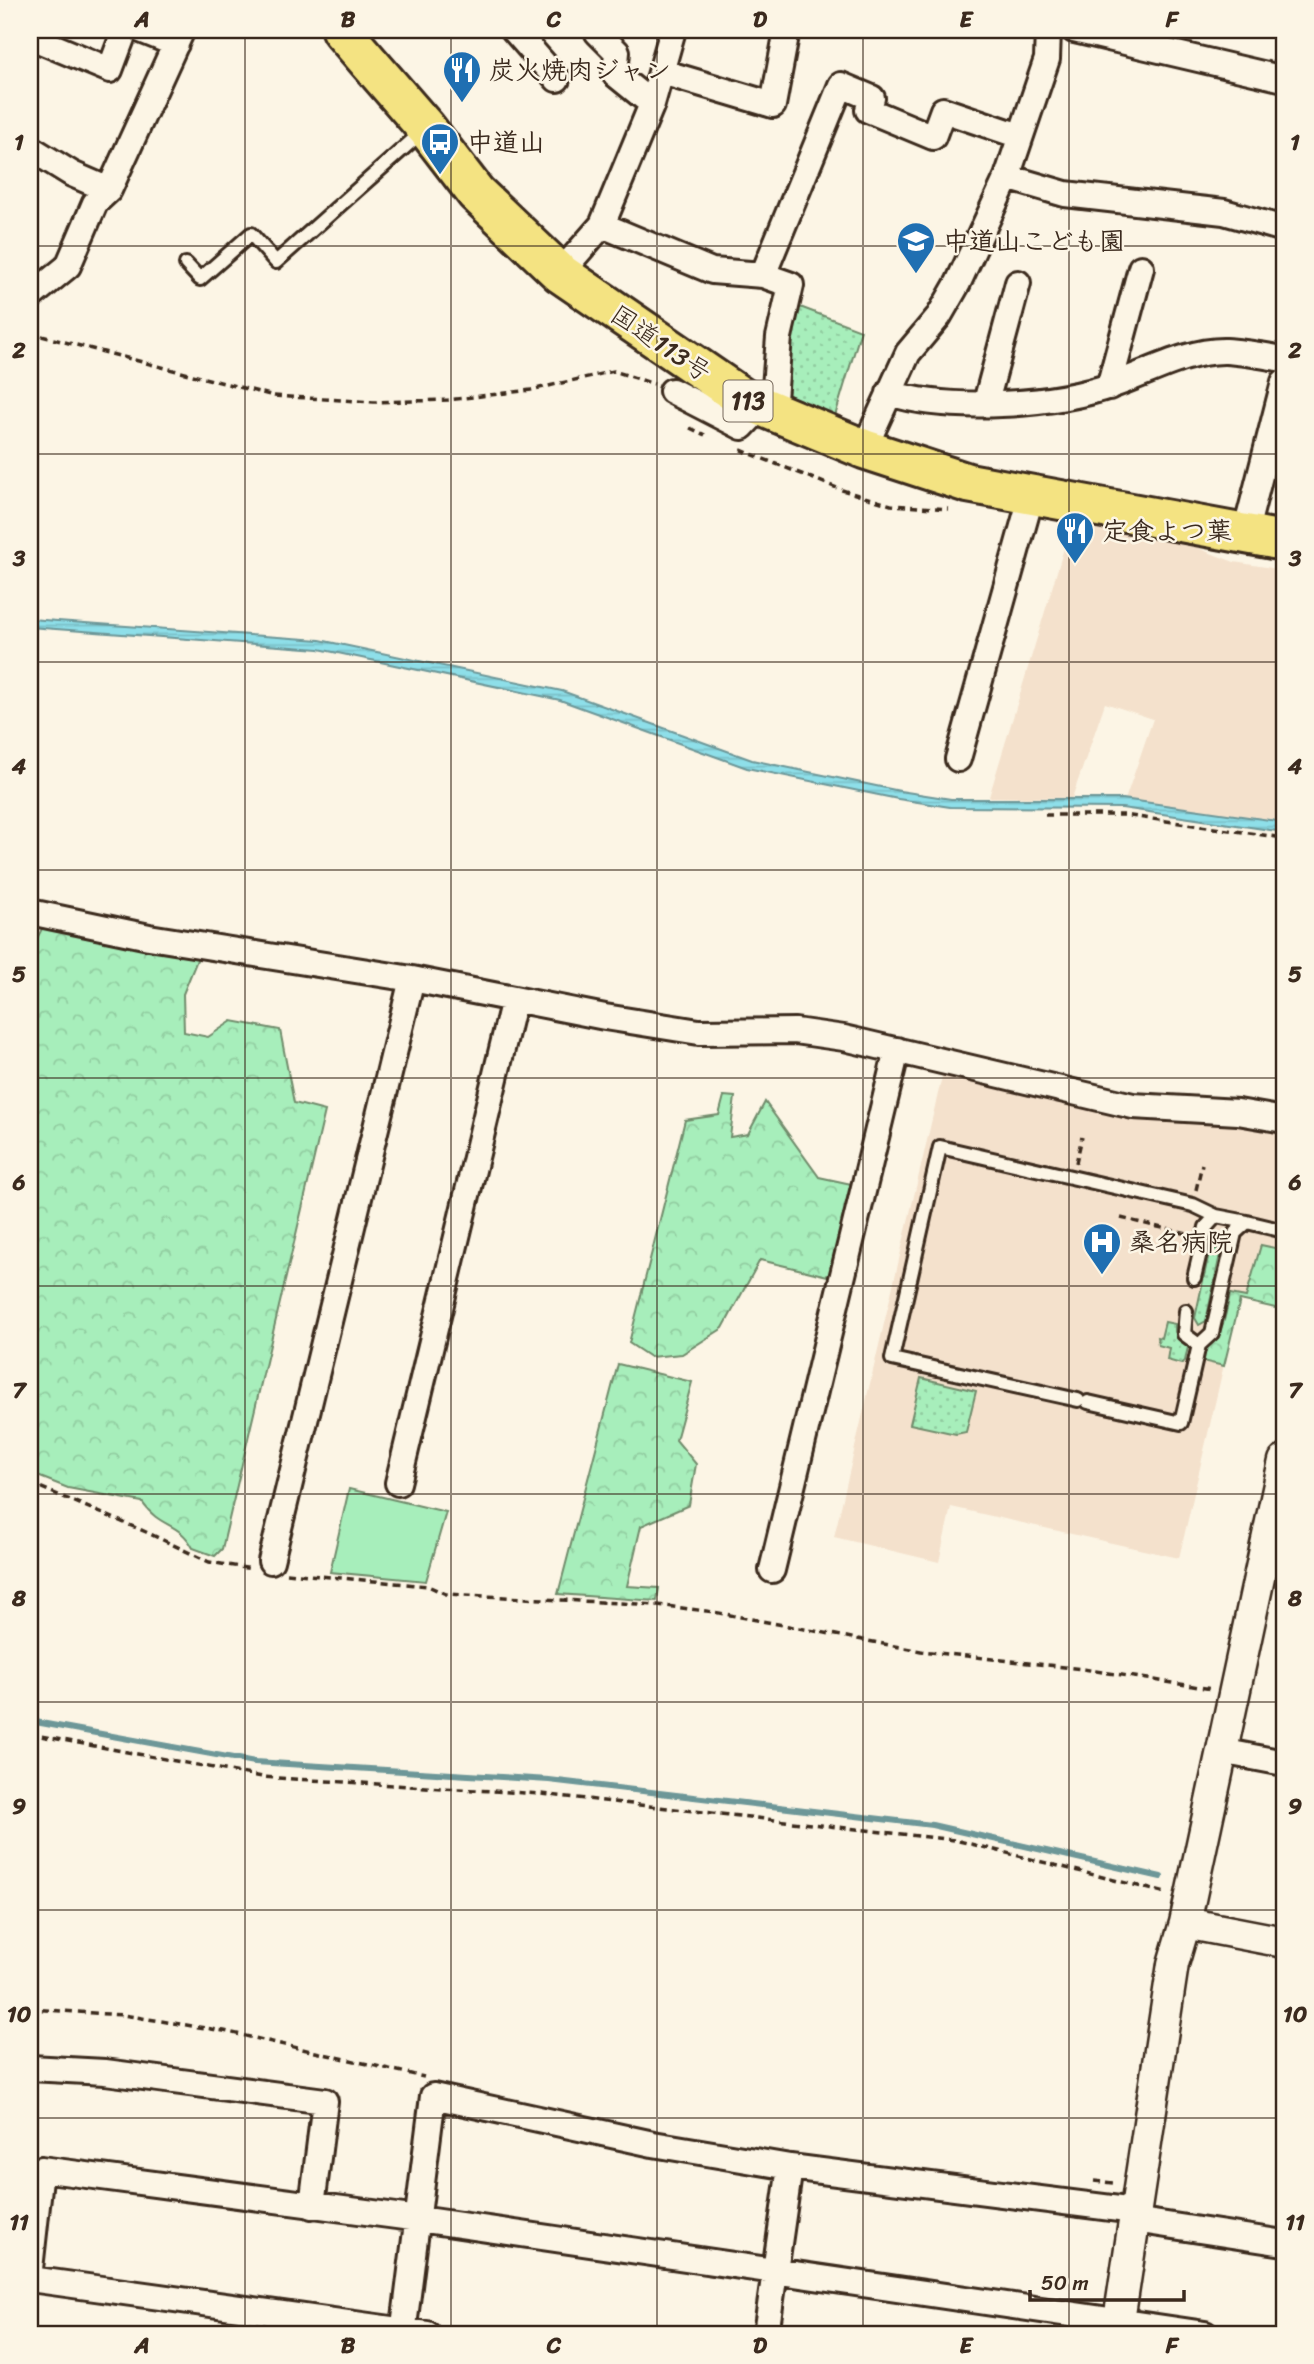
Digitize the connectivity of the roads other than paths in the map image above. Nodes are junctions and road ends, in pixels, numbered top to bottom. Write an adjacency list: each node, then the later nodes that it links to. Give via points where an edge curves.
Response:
1 (125, 30): 11 (street, via 110,70)
2 (141, 30): 10 (street)
3 (341, 30): 16 (highway, 国道113号 / 113)
4 (514, 30): 13 (street)
5 (599, 30): 15 (street, via 617,52 615,74)
6 (673, 30): 12 (street)
7 (787, 30): 12 (street, via 773,105)
8 (1048, 30): 17 (street, via 1047,59)
9 (1074, 30): 14 (street)
10 (179, 37): 20 (street)
11 (38, 40)
12 (662, 72): 15 (street)
13 (557, 79)
14 (1284, 79)
15 (652, 104): 21 (street)
16 (426, 128): 23 (lane, via 276,262 251,234 200,279); 25 (highway, 国道113号 / 113, via 477,193)
17 (1020, 136): 19 (street); 26 (street, via 943,110 933,137 868,110 873,98 841,85)
18 (30, 148): 20 (street)
19 (1007, 177): 22 (street, via 1065,194 1224,212); 33 (street, via 958,283 939,316 908,353)
20 (109, 190): 28 (street, via 95,203 68,266)
21 (602, 225): 25 (street); 26 (street, via 712,271)
22 (1284, 229)
23 (186, 264)
24 (1141, 268): 31 (street)
25 (561, 273): 35 (highway, 国道113号 / 113, via 654,340)
26 (763, 275): 35 (street, via 790,285)
27 (1018, 283): 34 (street)
28 (30, 297)
29 (1284, 359): 31 (street, via 1224,351 1205,354)
30 (1284, 382): 38 (street)
31 (1109, 387): 34 (street, via 1043,401)
32 (672, 391): 35 (street, via 742,427)
33 (889, 393): 34 (street, via 950,404); 36 (street)
34 (986, 402)
35 (767, 409): 36 (highway, 国道113号 / 113)
36 (864, 449): 37 (highway, 国道113号 / 113, via 981,485)
37 (1032, 494): 38 (highway, 国道113号 / 113); 40 (street)
38 (1245, 534): 39 (highway, 国道113号 / 113)
39 (1284, 541)
40 (958, 759)
41 (30, 912): 42 (street, via 149,937)
42 (412, 979): 43 (street); 54 (street)
43 (514, 999): 44 (street, via 699,1032 795,1031); 53 (street)
44 (897, 1050): 45 (street, via 1133,1106 1238,1112); 55 (street)
45 (1284, 1120)
46 (1216, 1216): 47 (lane); 49 (lane, via 1206,1227); 51 (lane, via 1193,1205 940,1147 892,1359 1181,1423)
47 (1247, 1222): 48 (lane); 51 (lane, via 1235,1233 1212,1333)
48 (1284, 1231)
49 (1194, 1278)
50 (1186, 1311): 51 (lane, via 1184,1334)
51 (1199, 1345)
52 (1284, 1461): 56 (street)
53 (398, 1483)
54 (271, 1568)
55 (772, 1570)
56 (1221, 1751): 57 (street); 58 (street)
57 (1284, 1763)
58 (1186, 1911): 59 (street); 63 (street, via 1173,1964)
59 (1284, 1942)
60 (30, 2068): 62 (street, via 105,2072 325,2101)
61 (790, 2167): 63 (street); 64 (street, via 653,2144 433,2096); 67 (street)
62 (312, 2206): 64 (street); 66 (street, via 41,2169)
63 (1135, 2216): 65 (street); 69 (street)
64 (419, 2219): 67 (street); 70 (street)
65 (1284, 2243)
66 (30, 2269)
67 (775, 2271): 69 (street); 71 (street)
68 (30, 2279): 70 (street)
69 (1118, 2328): 72 (street)
70 (411, 2333)
71 (766, 2334)
72 (1205, 2334)

